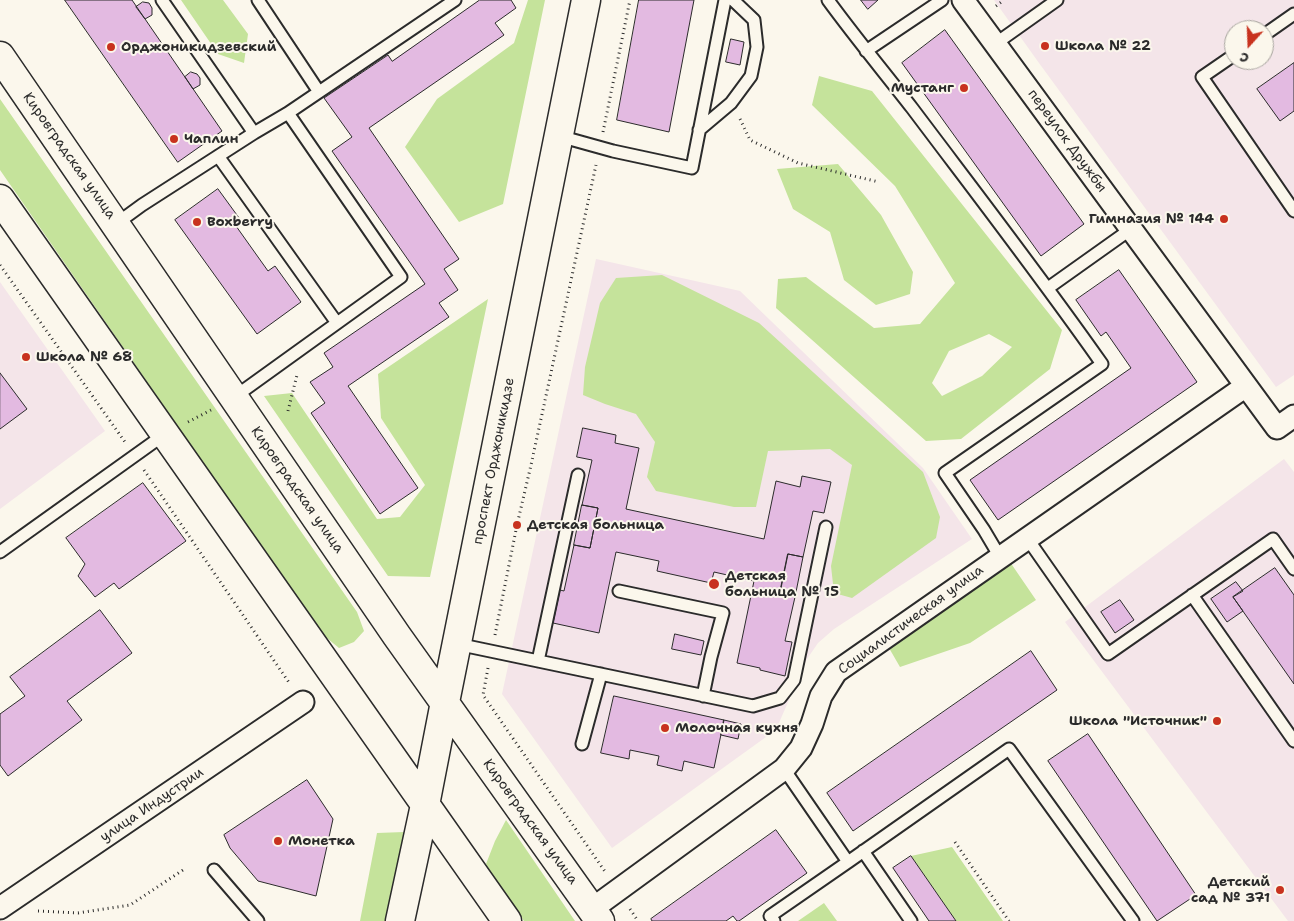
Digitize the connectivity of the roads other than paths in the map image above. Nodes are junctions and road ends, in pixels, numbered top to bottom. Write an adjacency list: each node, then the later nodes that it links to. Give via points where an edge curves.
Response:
1 (162, 0): 20 (lane)
2 (258, 0): 17 (lane)
3 (455, 0): 17 (lane)
4 (586, 0): 21 (main road, проспект Орджоникидзе)
5 (725, 0): 19 (lane)
6 (733, 0): 19 (lane, via 754,20 757,47 751,76 731,103)
7 (828, 0): 14 (lane)
8 (942, 0): 14 (lane)
9 (963, 0): 13 (street, переулок Дружбы)
10 (1057, 0): 13 (lane)
11 (1294, 14): 12 (lane)
12 (1274, 28)
13 (995, 44): 26 (street, переулок Дружбы)
14 (866, 51): 27 (lane)
15 (0, 56): 25 (main road, Кировградская улица)
16 (1224, 62): 24 (lane, via 1202,77)
17 (319, 92): 18 (lane)
18 (288, 113): 20 (lane); 28 (lane, via 401,277)
19 (699, 130): 21 (lane, via 692,168)
20 (254, 133): 22 (lane)
21 (559, 136): 41 (main road, проспект Орджоникидзе)
22 (218, 156): 25 (lane); 28 (lane)
23 (0, 199): 32 (main road)
24 (1294, 210)
25 (116, 224): 30 (main road, Кировградская улица)
26 (1131, 229): 27 (lane); 29 (street, переулок Дружбы)
27 (1048, 288): 37 (lane, via 1102,364 944,473)
28 (337, 323): 30 (lane)
29 (1246, 386): 31 (street, переулок Дружбы); 35 (street, Социалистическая улица)
30 (234, 398): 46 (main road, Кировградская улица)
31 (1286, 422)
32 (165, 434): 36 (lane); 50 (main road)
33 (578, 474): 42 (lane)
34 (826, 527): 44 (lane, via 794,680 780,698 753,706)
35 (1027, 538): 37 (street, Социалистическая улица); 40 (lane, via 1108,654)
36 (0, 552)
37 (1000, 556): 49 (street, Социалистическая улица, via 836,672 820,696 801,748)
38 (1294, 569): 40 (lane, via 1273,539)
39 (619, 591): 44 (lane, via 723,613)
40 (1192, 595): 47 (lane)
41 (457, 644): 42 (lane); 46 (main road, проспект Орджоникидзе)
42 (538, 661): 43 (lane)
43 (601, 674): 44 (lane); 48 (lane)
44 (703, 696)
45 (303, 702): 54 (street, улица Индустрии)
46 (445, 702): 50 (main road, проспект Орджоникидзе); 55 (main road, Кировградская улица)
47 (1294, 740)
48 (582, 744)
49 (784, 769): 52 (lane); 55 (street, Социалистическая улица, via 618,890)
50 (425, 805): 57 (main road, проспект Орджоникидзе); 58 (main road)
51 (863, 851): 52 (lane); 60 (lane); 61 (lane, via 1009,750)
52 (848, 862): 59 (lane, via 770,916)
53 (214, 870): 56 (lane)
54 (0, 908)
55 (596, 915)
56 (258, 921)
57 (400, 921)
58 (507, 921)
59 (774, 921)
60 (911, 921)
61 (1133, 921)

